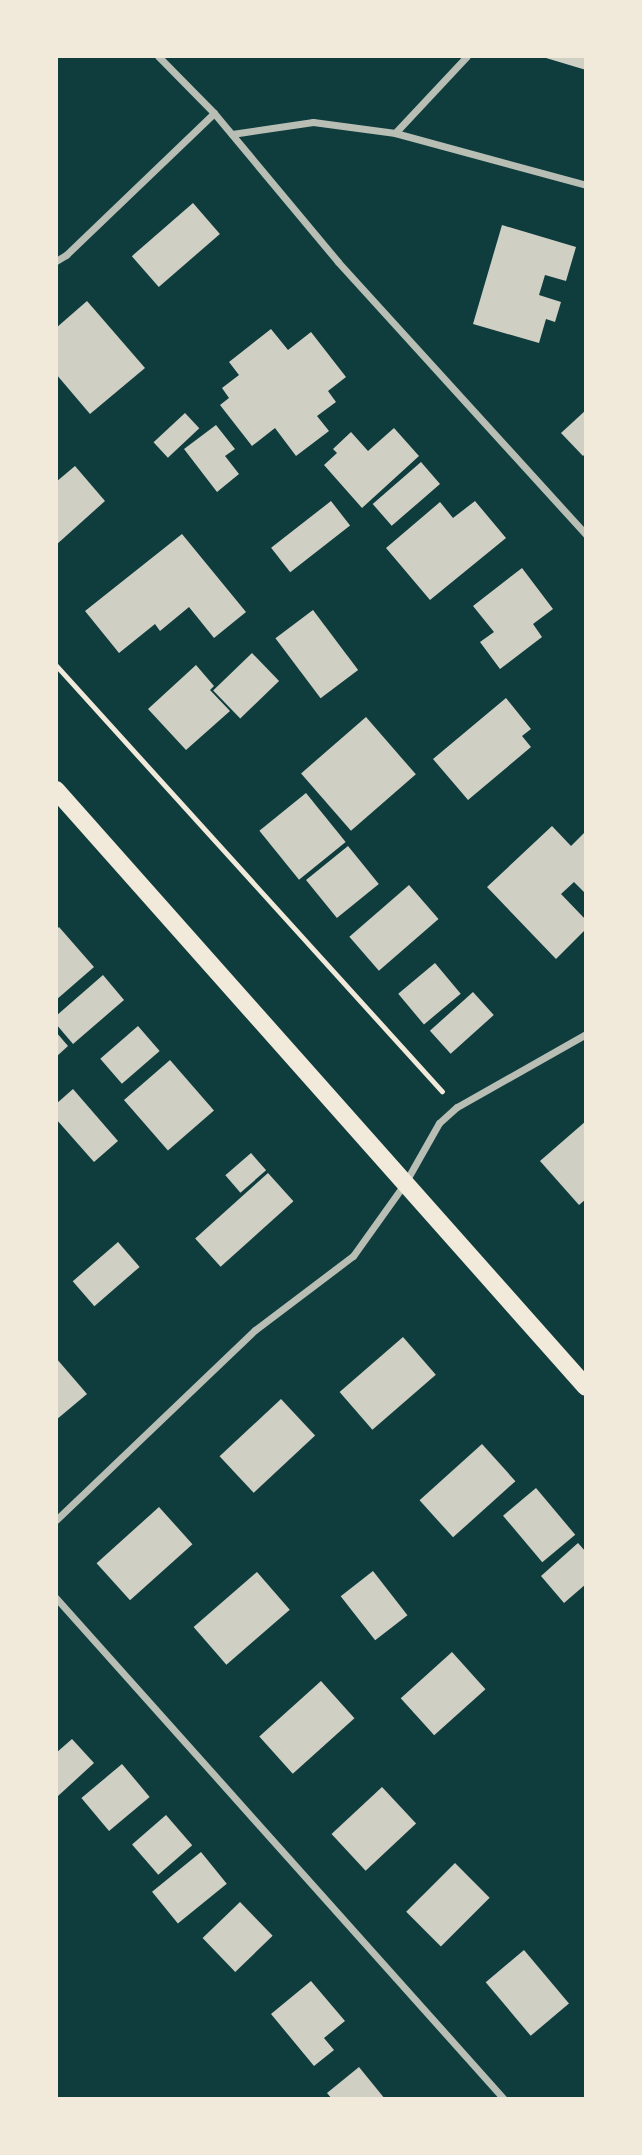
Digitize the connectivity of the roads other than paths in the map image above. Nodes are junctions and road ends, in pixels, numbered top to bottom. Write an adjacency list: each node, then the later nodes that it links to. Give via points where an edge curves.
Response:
1 (158, 56): 3 (street)
2 (467, 56): 4 (street)
3 (214, 113): 5 (street); 7 (street)
4 (395, 133): 5 (street, via 313,122); 6 (street)
5 (232, 134): 8 (street, via 338,262)
6 (586, 184)
7 (56, 261)
8 (586, 535)
9 (56, 790): 11 (main road)
10 (586, 1034): 11 (street, via 457,1107 439,1123)
11 (405, 1183): 12 (main road); 13 (street, via 353,1256 255,1330)
12 (586, 1387)
13 (56, 1520)
14 (56, 1598): 15 (street)
15 (504, 2099)

